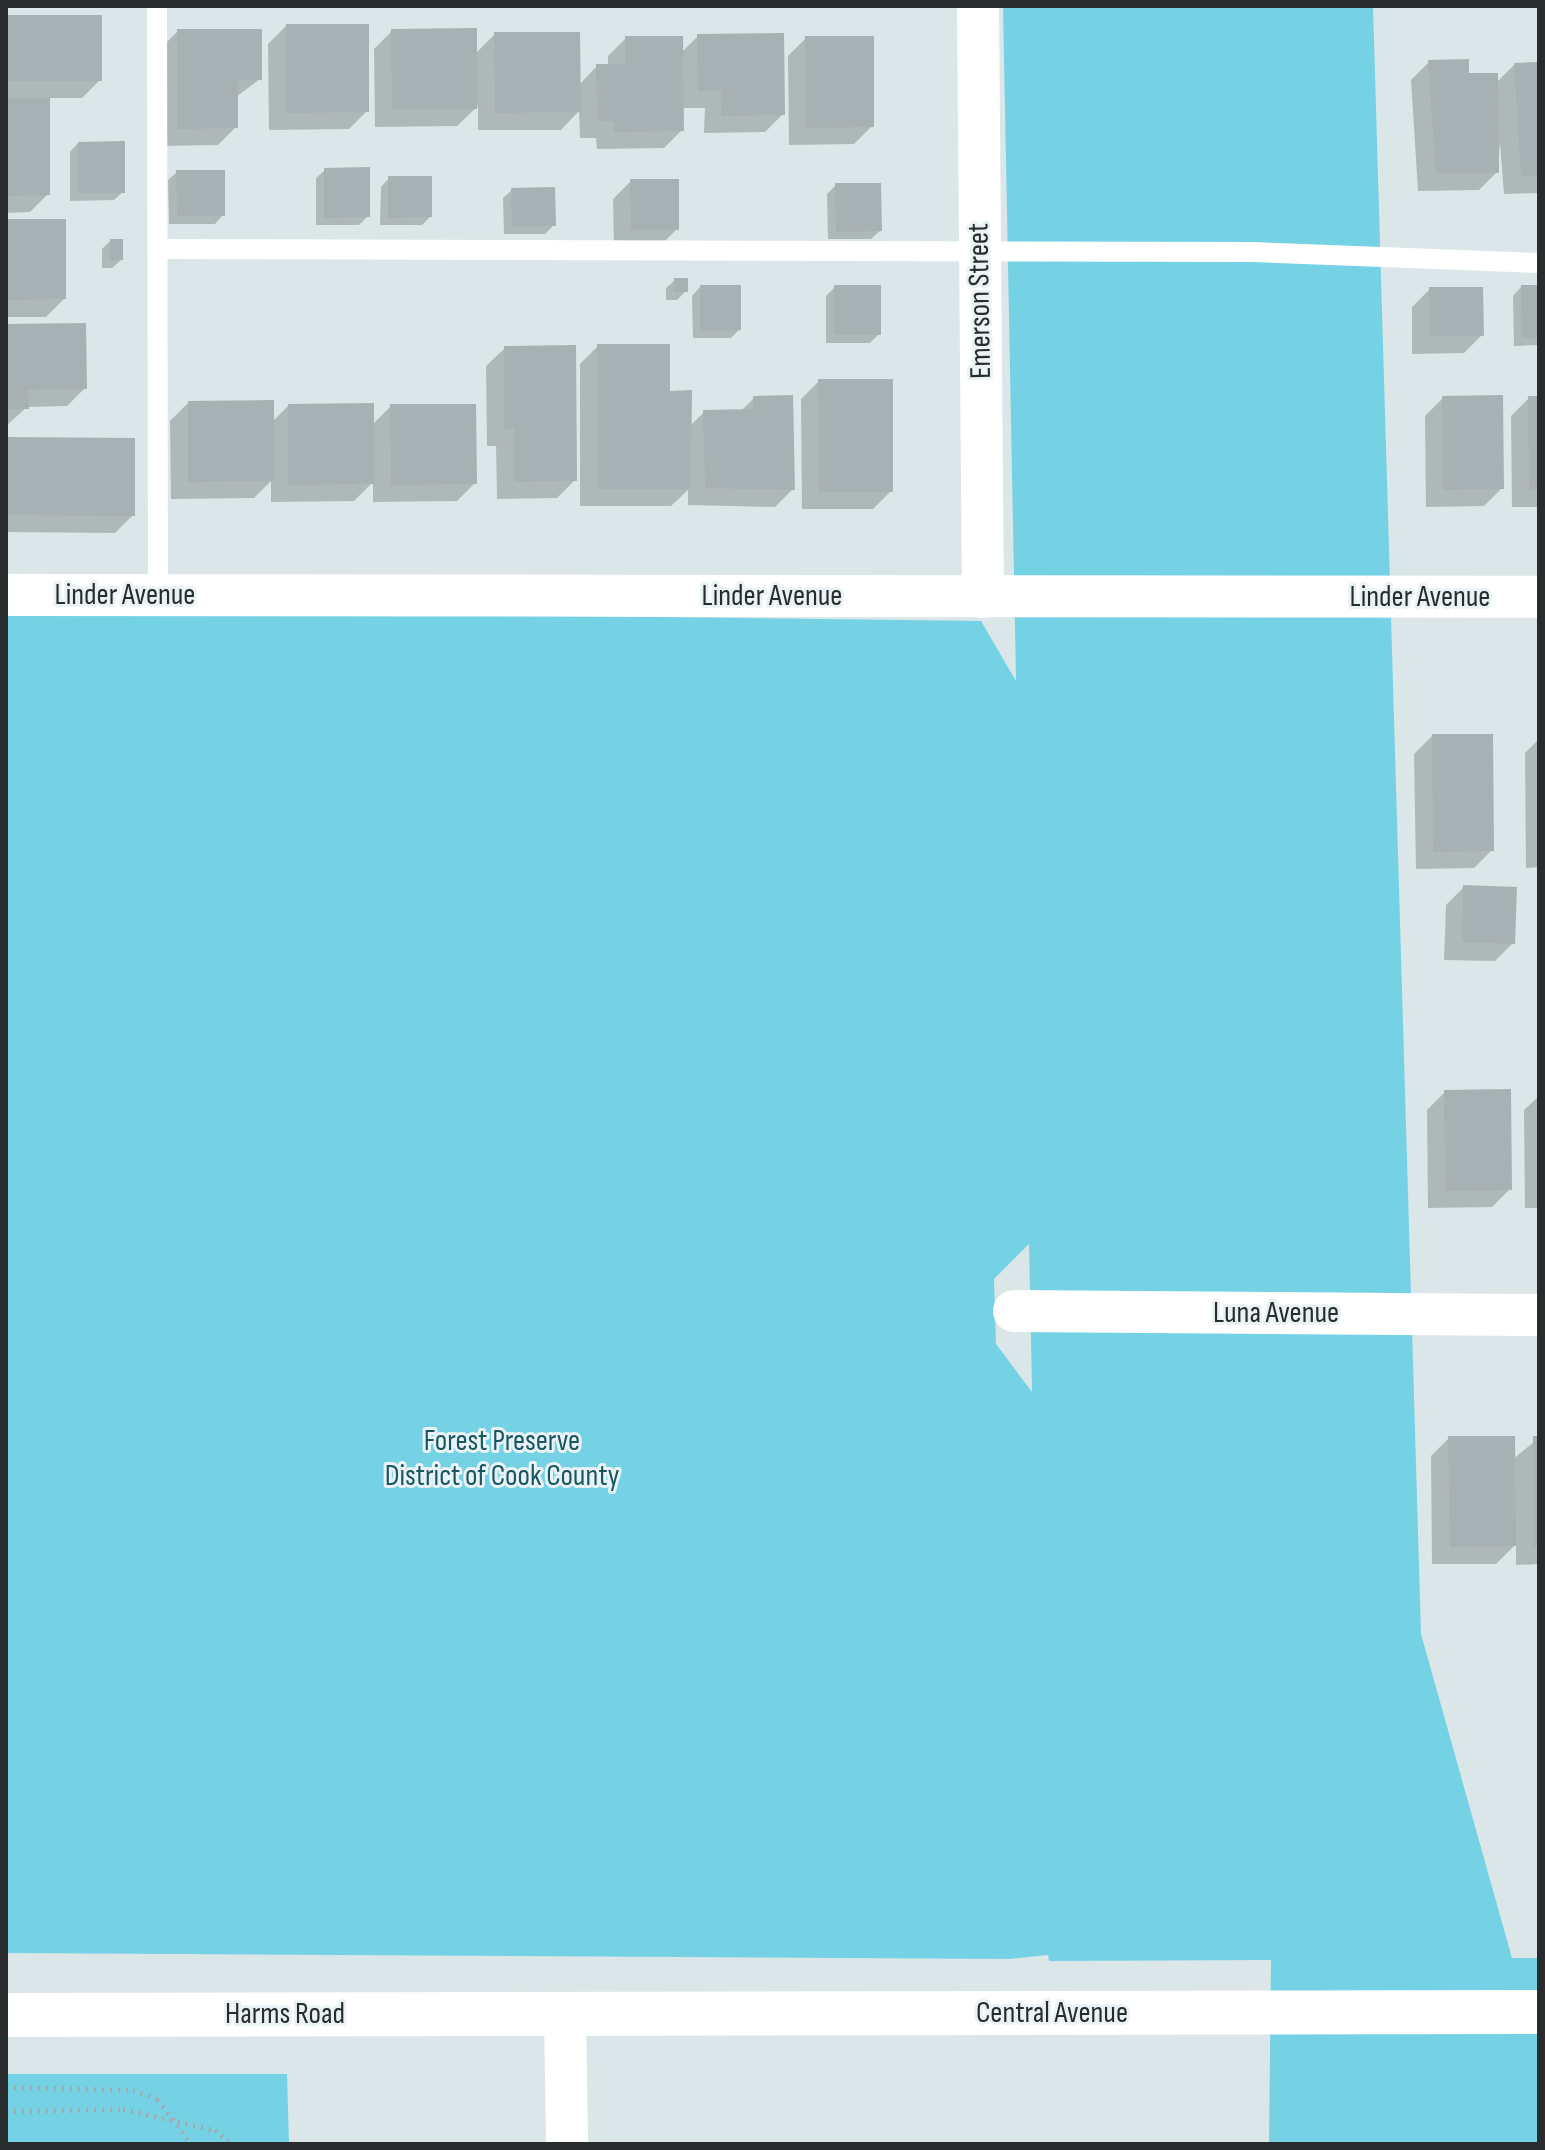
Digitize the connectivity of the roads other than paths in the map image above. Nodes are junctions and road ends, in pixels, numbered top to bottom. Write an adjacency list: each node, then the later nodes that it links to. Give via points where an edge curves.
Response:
1 (157, 6): 3 (lane)
2 (978, 6): 4 (street, Emerson Street)
3 (159, 249): 4 (lane); 7 (lane)
4 (979, 253): 5 (lane, via 1252,252); 8 (street, Emerson Street)
5 (1539, 263)
6 (6, 595): 7 (street, Linder Avenue)
7 (158, 595): 8 (street, Linder Avenue)
8 (983, 597): 9 (street, Linder Avenue)
9 (1539, 597)
10 (1014, 1311): 11 (street, Luna Avenue)
11 (1539, 1315)
12 (1539, 2012): 13 (main road, Central Avenue)
13 (565, 2014): 14 (main road, Harms Road); 15 (street)
14 (6, 2015)
15 (567, 2144)

